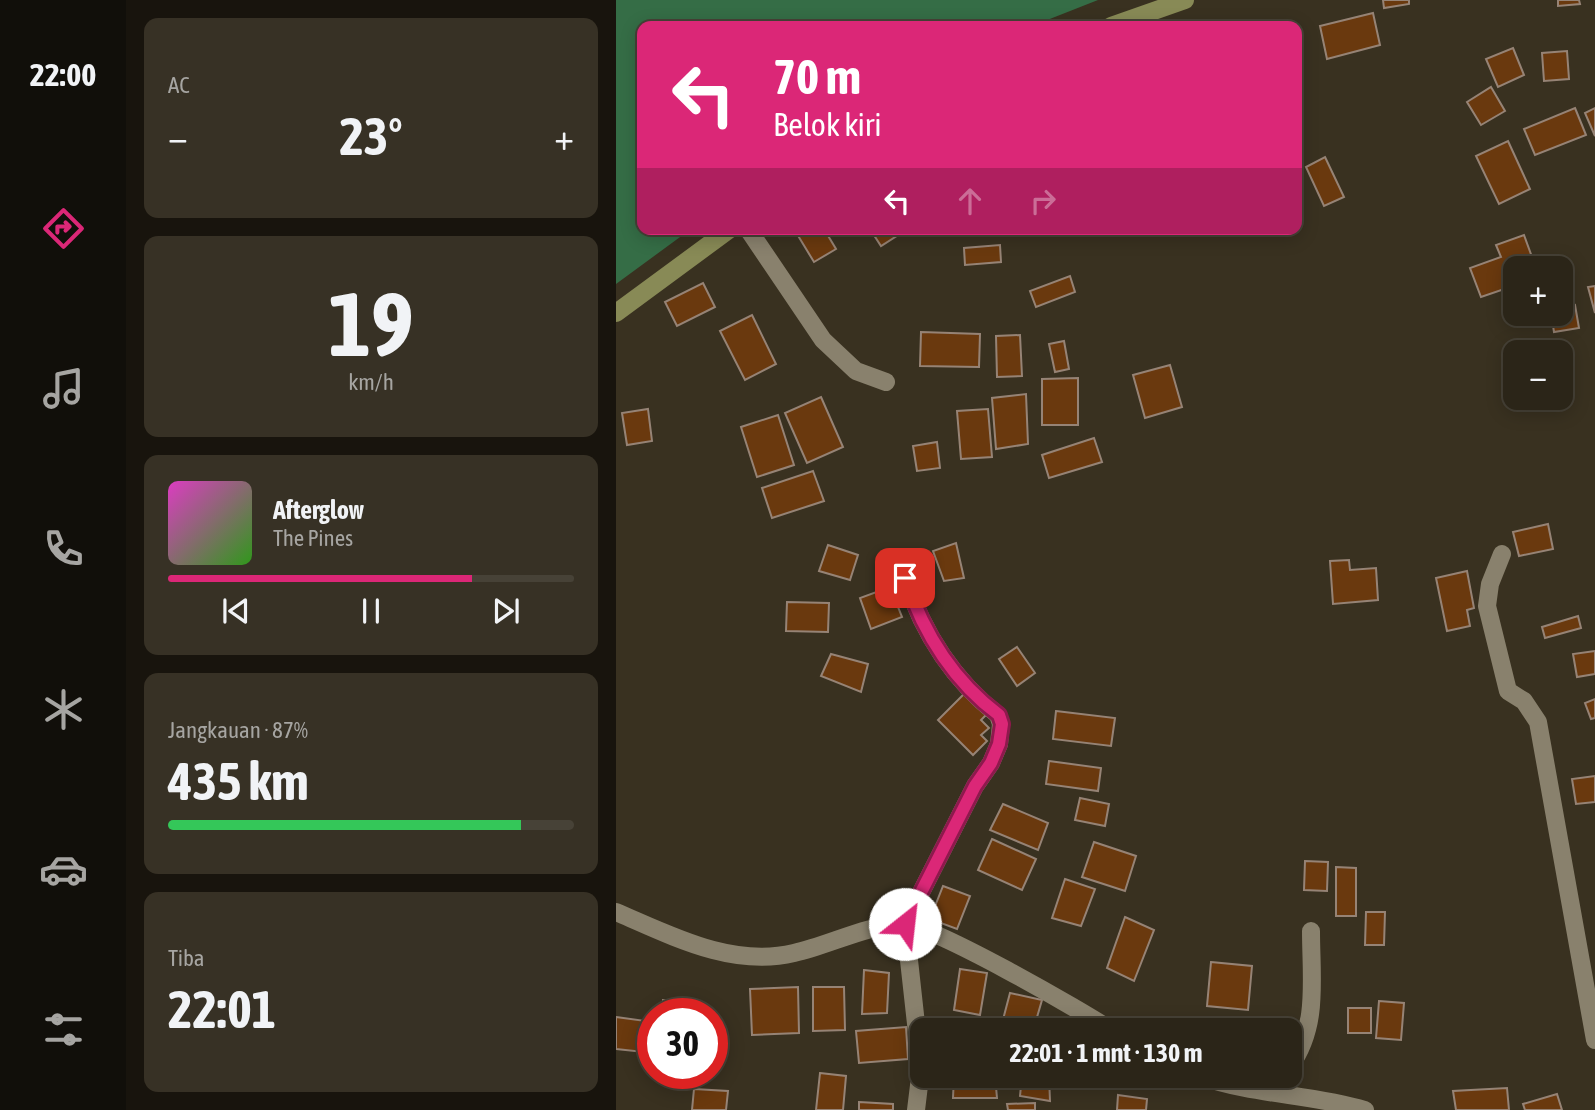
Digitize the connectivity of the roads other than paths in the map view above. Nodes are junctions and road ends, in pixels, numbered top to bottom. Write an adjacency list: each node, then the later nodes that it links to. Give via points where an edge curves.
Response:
1 (1185, 0): 2 (main road)
2 (1125, 21)
3 (722, 235): 5 (main road)
4 (752, 235): 6 (street, via 823,340 856,371)
5 (616, 313)
6 (886, 382)
7 (1502, 554): 13 (street, via 1487,606 1507,691 1524,701 1538,722)
8 (905, 578): 10 (street, via 933,645 999,715 1002,724 991,763)
9 (616, 912): 10 (street, via 680,940 758,959)
10 (905, 924): 12 (street, via 977,954); 18 (street, via 921,1069)
11 (1311, 931): 14 (street, via 1311,1021)
12 (1089, 1018)
13 (1595, 1040)
14 (1302, 1047)
15 (1257, 1088): 17 (street)
16 (1273, 1088): 17 (street)
17 (1271, 1091): 19 (street)
18 (916, 1110)
19 (1365, 1110)

